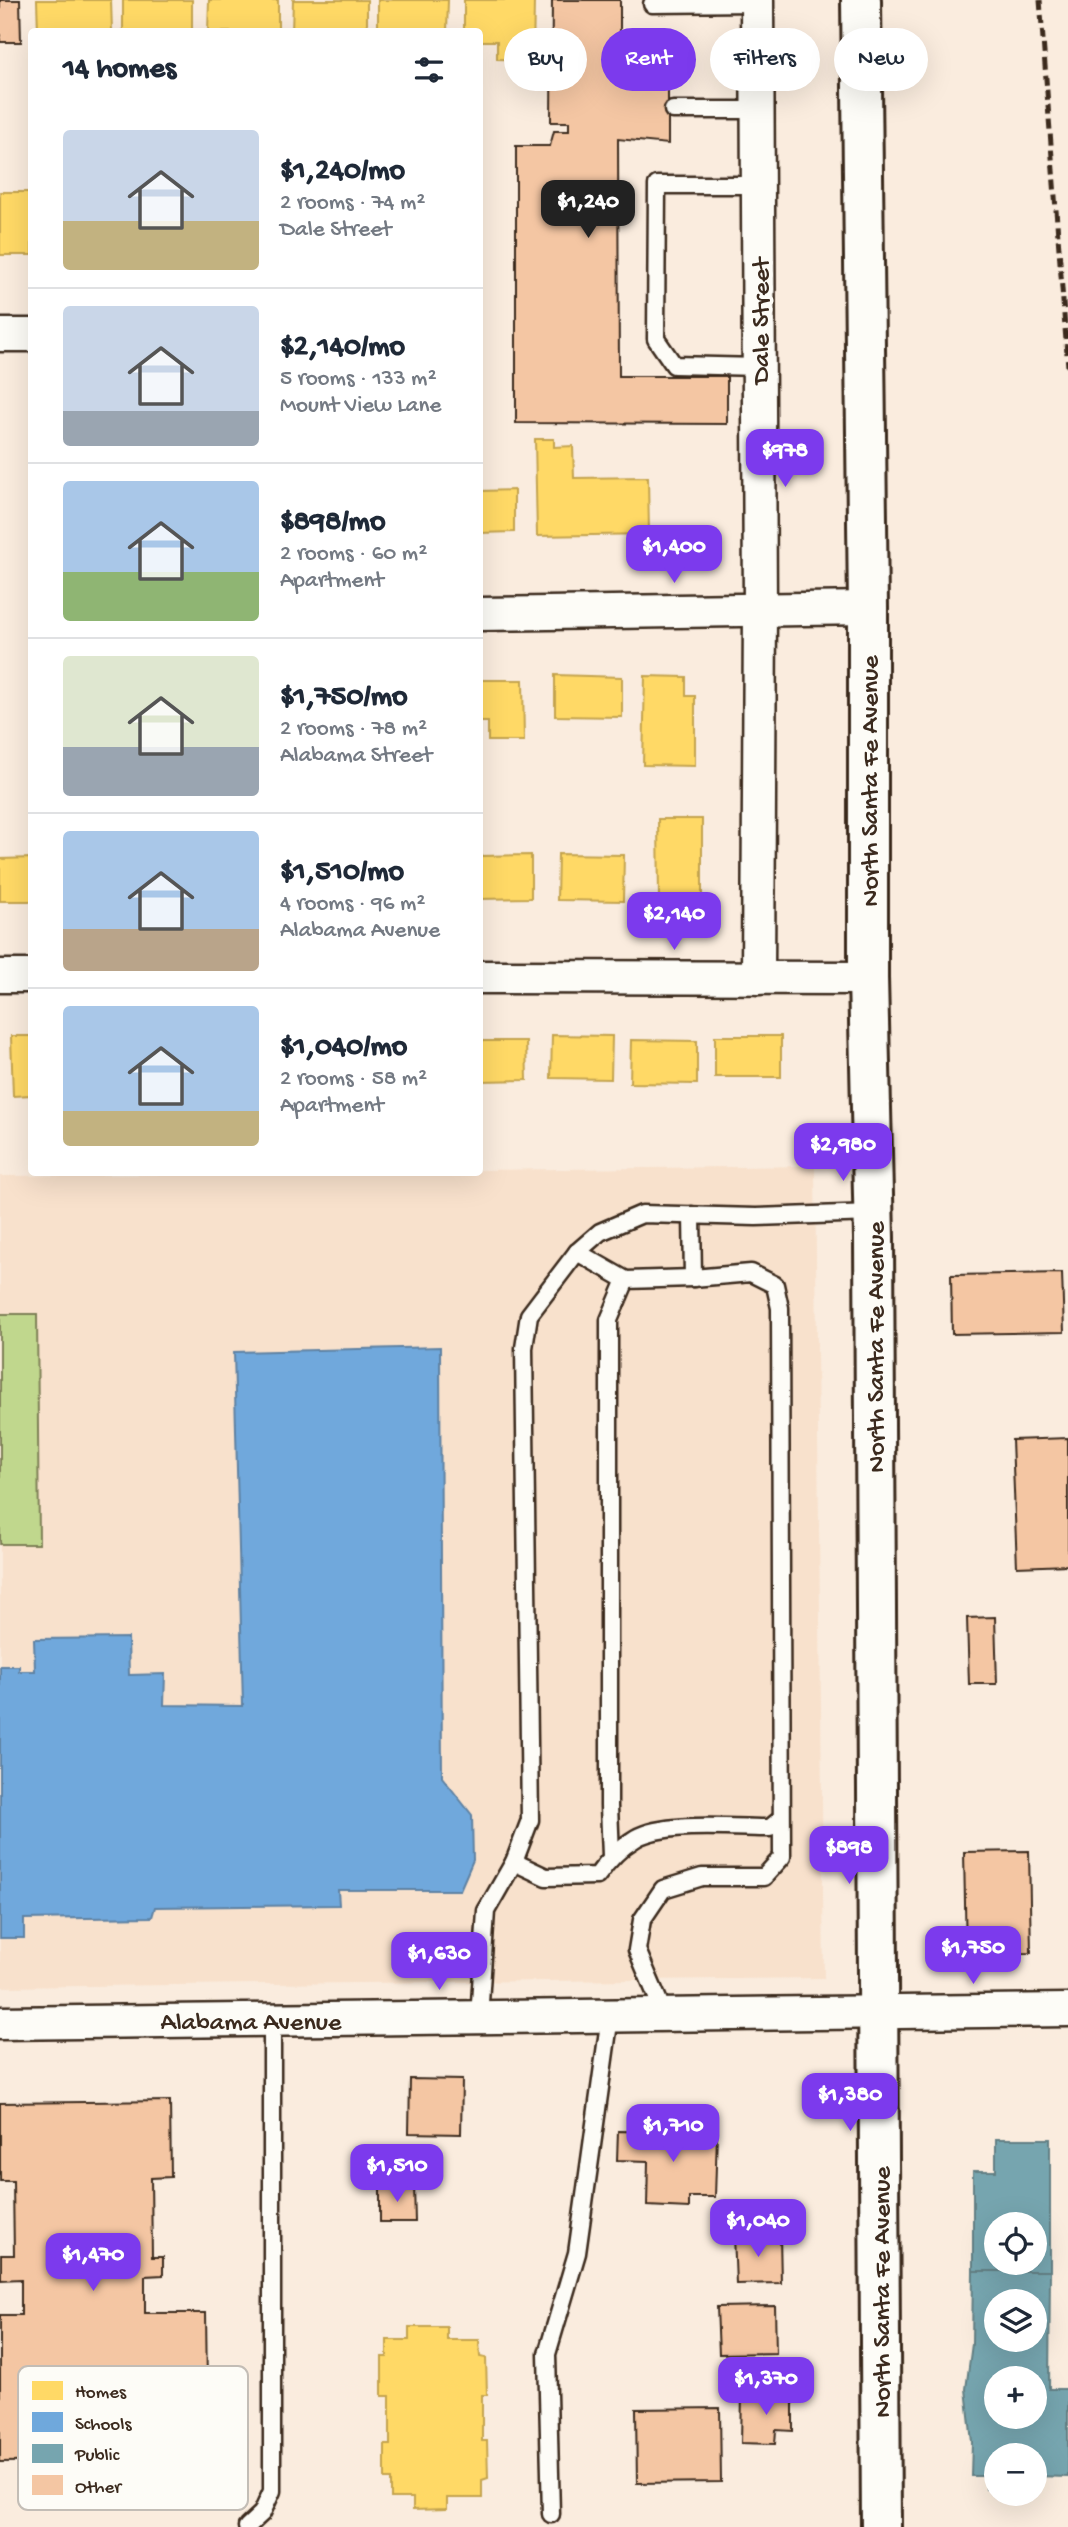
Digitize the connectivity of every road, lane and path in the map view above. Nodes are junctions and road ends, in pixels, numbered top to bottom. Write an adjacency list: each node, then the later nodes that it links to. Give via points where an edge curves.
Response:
1 (861, 0): 10 (main road, North Santa Fe Avenue)
2 (757, 2): 3 (lane); 5 (street, Dale Street)
3 (652, 4)
4 (673, 110): 5 (lane)
5 (758, 110): 6 (street, Dale Street)
6 (758, 185): 9 (street, Dale Street); 9 (lane, via 657,185 656,339 674,365)
7 (0, 335): 8 (street)
8 (28, 335)
9 (759, 367): 11 (street, Dale Street)
10 (868, 608): 11 (street); 17 (main road, North Santa Fe Avenue)
11 (760, 609): 12 (street); 16 (street, Dale Street)
12 (483, 614)
13 (0, 976): 14 (street)
14 (28, 976)
15 (483, 977): 16 (street)
16 (758, 978): 17 (street)
17 (867, 978): 18 (main road, North Santa Fe Avenue)
18 (873, 1213): 19 (lane); 27 (main road, North Santa Fe Avenue)
19 (692, 1215): 20 (lane, via 642,1214 600,1232); 21 (lane)
20 (577, 1252): 22 (lane); 25 (lane, via 529,1315 524,1348 530,1820)
21 (693, 1278): 22 (lane); 23 (lane, via 751,1273 775,1284 780,1308)
22 (626, 1280): 24 (lane, via 609,1320)
23 (781, 1819): 24 (lane, via 770,1828 670,1828 638,1837); 29 (lane, via 782,1857 764,1877 702,1877 663,1889 642,1920 637,1950)
24 (611, 1856): 25 (lane, via 597,1875 547,1877)
25 (514, 1861): 30 (lane, via 486,1911)
26 (1068, 2010): 27 (street, Alabama Avenue)
27 (879, 2014): 29 (street, Alabama Avenue); 35 (main road, North Santa Fe Avenue)
28 (610, 2016): 29 (street, Alabama Avenue); 30 (street, Alabama Avenue); 33 (lane, via 577,2253 547,2354)
29 (665, 2016)
30 (480, 2018): 31 (street, Alabama Avenue)
31 (272, 2020): 32 (street, Alabama Avenue); 34 (lane, via 272,2491 262,2513)
32 (0, 2022)
33 (551, 2514)
34 (247, 2527)
35 (881, 2527)

